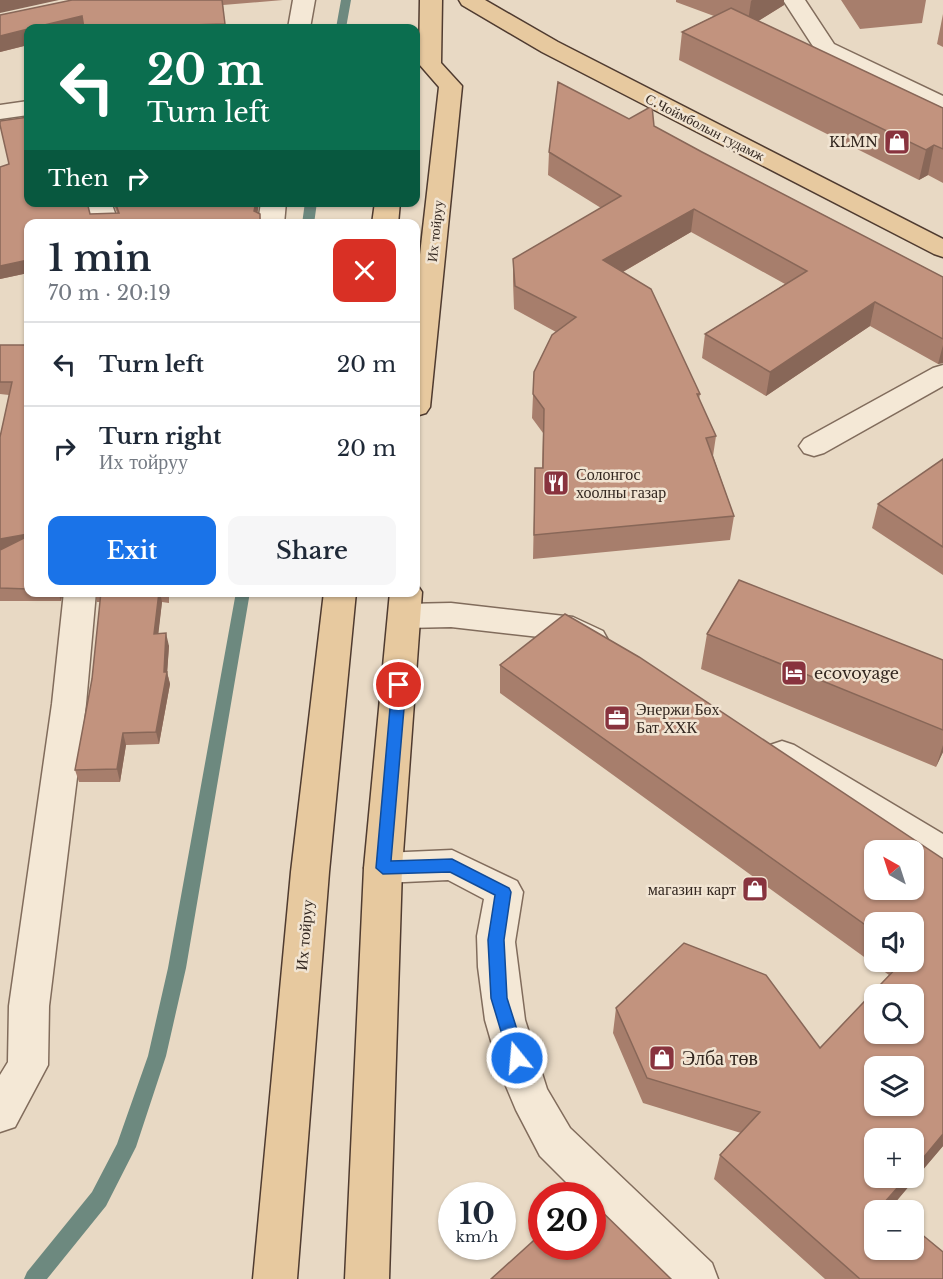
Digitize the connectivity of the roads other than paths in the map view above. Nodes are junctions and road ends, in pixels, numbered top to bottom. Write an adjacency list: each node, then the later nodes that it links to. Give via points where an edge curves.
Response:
1 (304, 0): 5 (street)
2 (430, 0): 6 (main road, Их тойруу)
3 (470, 0): 10 (main road, С.Чоймболын гудамж, via 550,47)
4 (794, 0): 7 (street, via 826,49)
5 (300, 24)
6 (423, 70): 11 (main road, Их тойруу, via 451,86)
7 (943, 105)
8 (24, 109): 9 (street)
9 (0, 112)
10 (943, 249)
11 (420, 370)
12 (943, 374): 13 (street)
13 (814, 446)
14 (80, 597): 21 (street, via 29,1006 28,1065)
15 (339, 597): 22 (main road, Их тойруу, via 310,872)
16 (405, 604): 17 (street, via 451,615 573,629); 20 (main road)
17 (618, 656)
18 (760, 741): 19 (street)
19 (943, 852)
20 (383, 868): 23 (main road); 24 (street, via 452,865 504,892 496,940 499,998 540,1119 555,1142)
21 (0, 1113)
22 (275, 1279)
23 (367, 1279)
24 (696, 1279)

